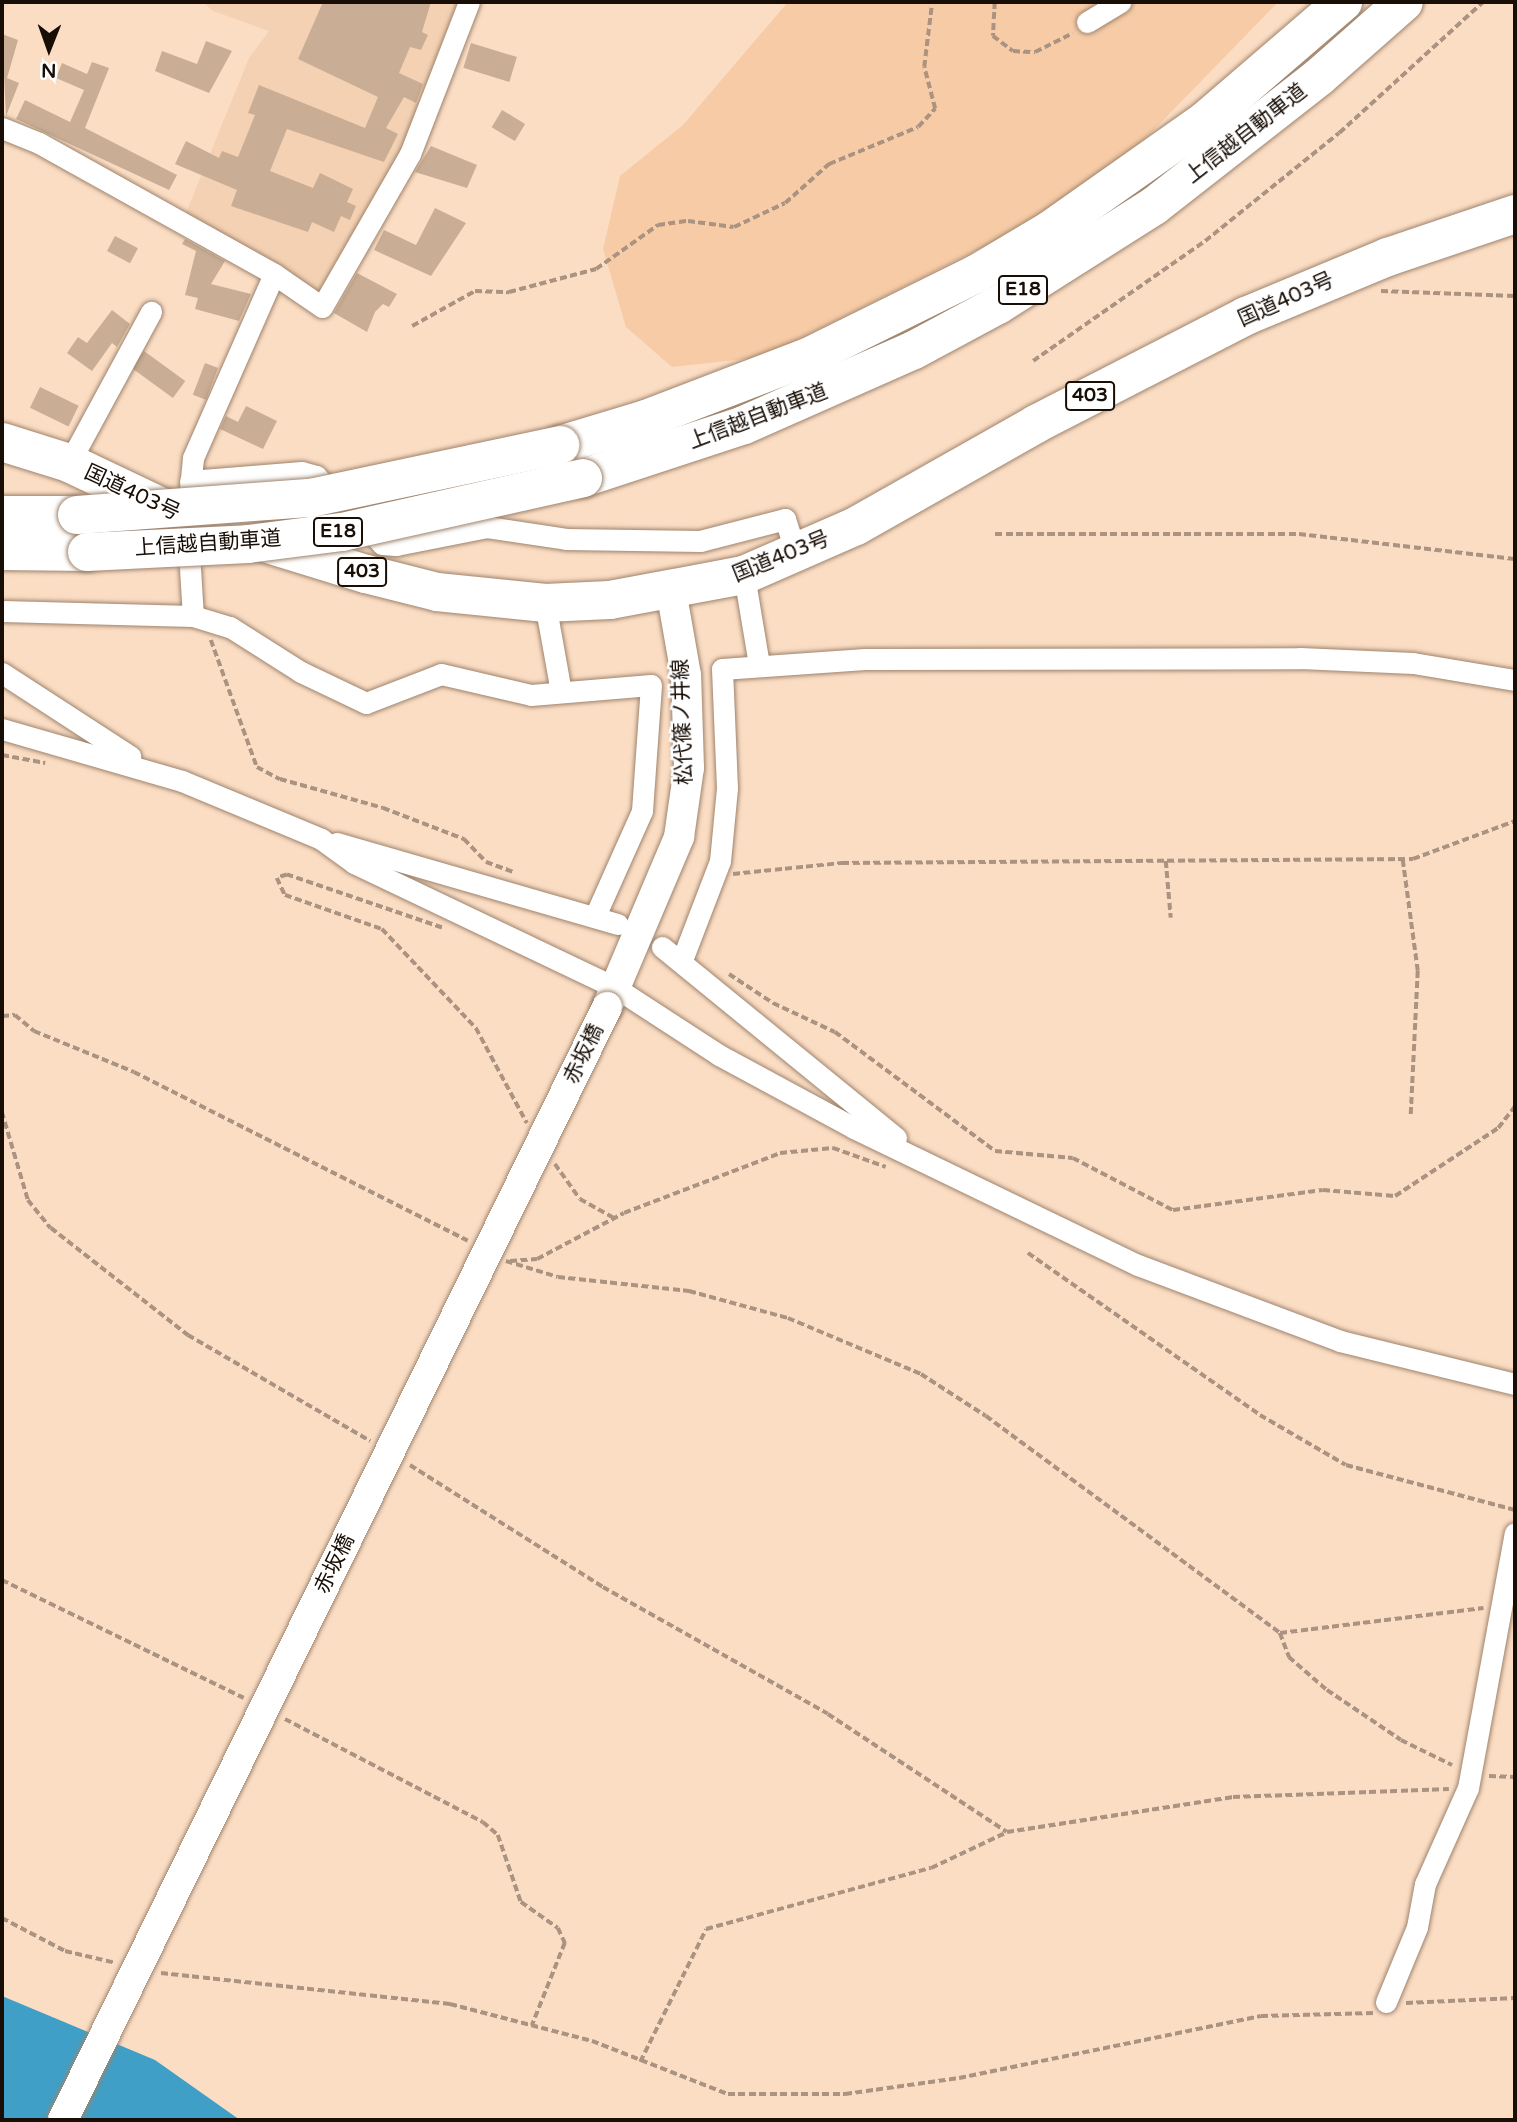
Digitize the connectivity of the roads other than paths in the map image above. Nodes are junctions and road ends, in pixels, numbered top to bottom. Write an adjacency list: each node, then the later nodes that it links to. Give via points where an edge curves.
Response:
1 (469, 2): 8 (street, via 410,153 322,307)
2 (1119, 2): 5 (street)
3 (1343, 2): 13 (highway, 上信越自動車道 / E18, bridge, via 1206,120 1050,230 976,274 786,366 560,445 311,498 77,515)
4 (1404, 2): 15 (highway, 上信越自動車道 / E18, bridge, via 1309,85 1153,206 998,305 801,401 583,478 342,532 248,544)
5 (1087, 22)
6 (2, 128): 8 (street, via 39,143)
7 (1515, 214): 16 (highway, 国道403号 / 403, via 1388,257 1246,316 1036,424 856,526)
8 (274, 274): 12 (street, via 192,458)
9 (151, 312): 11 (street)
10 (2, 442): 11 (highway, 国道403号 / 403)
11 (69, 463): 14 (highway, 国道403号 / 403)
12 (190, 481): 14 (street); 16 (street, via 316,476 382,544 487,527 566,539 700,541 785,519)
13 (2, 515)
14 (187, 519): 19 (highway, 国道403号 / 403, via 437,592); 21 (street)
15 (2, 551)
16 (796, 552): 17 (highway, 国道403号 / 403)
17 (744, 575): 18 (highway, 国道403号 / 403); 22 (street)
18 (671, 590): 19 (highway, 国道403号 / 403); 33 (main road, 松代篠ノ井線, via 686,675 687,782 679,837)
19 (545, 603): 25 (street)
20 (2, 611): 21 (street)
21 (198, 617): 25 (street, via 230,627 301,672 366,703 441,674 531,695)
22 (760, 665): 24 (street, via 865,659 1300,658 1413,663); 32 (street, via 722,668 727,788 714,876)
23 (2, 673): 27 (street, via 106,744)
24 (1515, 680)
25 (561, 692): 29 (street, via 651,685 642,811)
26 (2, 729): 27 (street)
27 (182, 781): 28 (street)
28 (321, 839): 29 (street); 33 (street, via 354,863)
29 (595, 916): 30 (street)
30 (618, 924)
31 (662, 947): 32 (street)
32 (685, 954): 34 (street)
33 (611, 997): 34 (street, via 854,1128); 38 (main road, 赤坂橋, bridge)
34 (922, 1158): 35 (street, via 1003,1204 1138,1265 1340,1341)
35 (1515, 1384)
36 (1515, 1533): 37 (street, via 1470,1781 1425,1884 1417,1927)
37 (1386, 2002)
38 (63, 2120)

